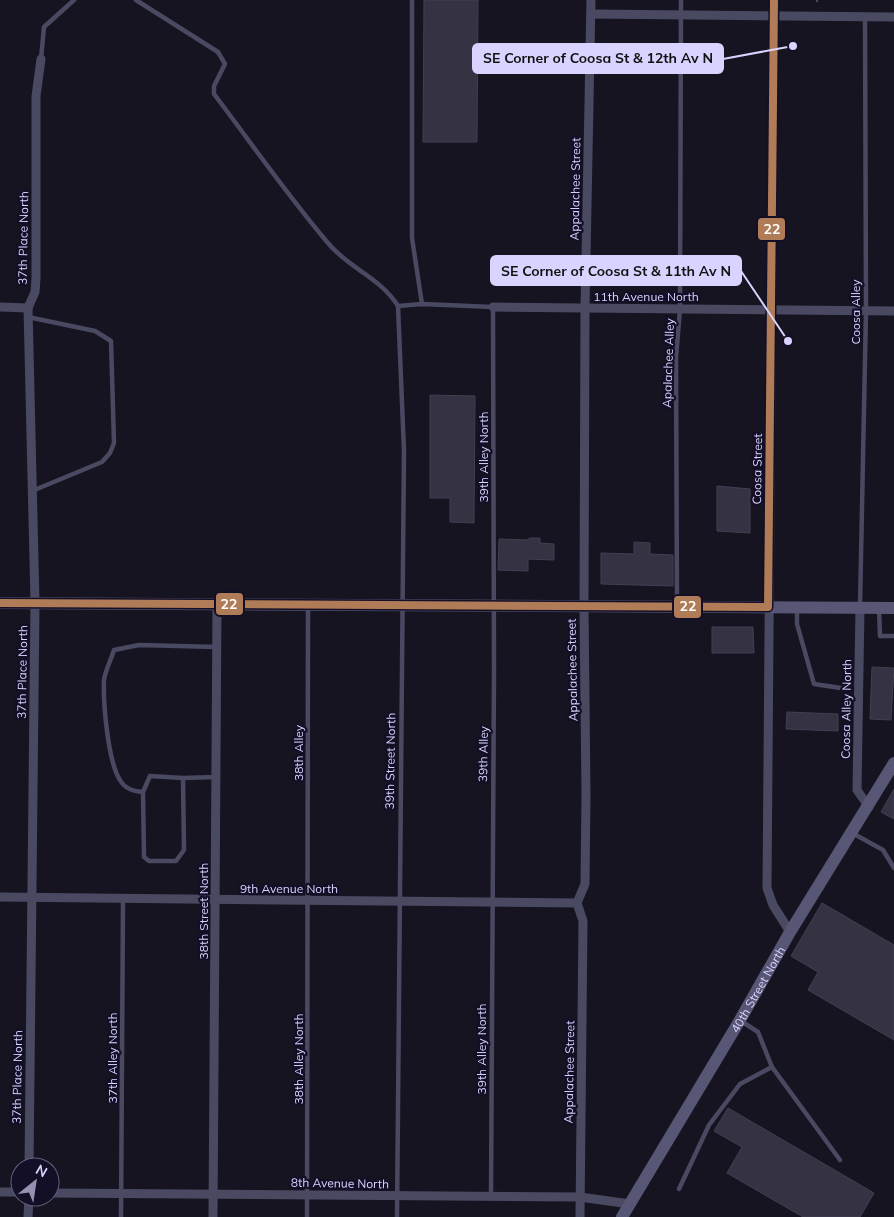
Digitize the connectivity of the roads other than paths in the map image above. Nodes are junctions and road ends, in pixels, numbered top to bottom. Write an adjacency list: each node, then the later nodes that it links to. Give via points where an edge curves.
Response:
1 (74, 0): 12 (lane, via 44,27)
2 (136, 0): 14 (lane, via 218,52 225,64 214,86 214,94 329,245 374,279)
3 (412, 0): 13 (lane, via 412,238)
4 (591, 0): 7 (street, Appalachee Street)
5 (681, 0): 8 (lane, Apalachee Alley)
6 (774, 0): 9 (street, Coosa Street)
7 (591, 14): 8 (street); 17 (street, Appalachee Street)
8 (681, 15): 9 (street); 18 (lane, Apalachee Alley)
9 (773, 16): 10 (street); 19 (street, Coosa Street)
10 (865, 16): 11 (street); 20 (lane, Coosa Alley)
11 (894, 17)
12 (41, 59): 22 (street, 37th Place North, via 36,96 36,278)
13 (422, 304): 14 (lane, 11th Avenue North); 15 (lane, 11th Avenue North)
14 (398, 306): 28 (lane, 39th Street North, via 404,451)
15 (492, 307): 17 (street, 11th Avenue North); 29 (lane, 39th Alley North)
16 (0, 308): 22 (street)
17 (585, 308): 18 (street, 11th Avenue North); 30 (street, Appalachee Street)
18 (680, 309): 19 (street, 11th Avenue North); 31 (lane, Apalachee Alley, via 676,357)
19 (771, 309): 20 (street, 11th Avenue North); 32 (street, Coosa Street)
20 (866, 310): 21 (street, 11th Avenue North); 34 (lane, Coosa Alley)
21 (894, 310)
22 (28, 313): 23 (street, 37th Place North); 23 (lane, via 95,331 111,341 114,443 102,462)
23 (32, 491): 25 (street, 37th Place North)
24 (0, 603): 25 (street)
25 (35, 603): 26 (street); 48 (street, 37th Place North)
26 (217, 604): 27 (street); 38 (street, 38th Street North)
27 (308, 605): 28 (street); 51 (lane, 38th Alley)
28 (402, 605): 29 (street); 52 (lane, 39th Street North)
29 (493, 606): 30 (street); 53 (lane, 39th Alley)
30 (584, 606): 31 (street); 54 (street, Appalachee Street, via 585,884)
31 (676, 607): 32 (street)
32 (768, 607): 33 (street); 55 (street, Coosa Street, via 767,888 773,905)
33 (796, 608): 34 (street); 39 (lane, via 797,624 814,684)
34 (860, 608): 35 (street); 44 (street, Coosa Alley North, via 857,790)
35 (879, 608): 36 (street); 37 (lane, via 880,636)
36 (894, 608)
37 (894, 636)
38 (217, 647): 41 (street, 38th Street North); 43 (lane, via 139,645 114,650 104,679 112,758 120,781 130,790)
39 (841, 688)
40 (894, 763): 44 (street, 40th Street North)
41 (216, 777): 42 (lane); 50 (street, 38th Street North)
42 (183, 778): 43 (lane, via 150,776); 43 (lane, via 184,850 176,862 149,861 144,857)
43 (143, 792)
44 (869, 807): 45 (street, 40th Street North)
45 (852, 833): 46 (lane, via 884,850); 55 (street, 40th Street North)
46 (894, 868)
47 (0, 897): 48 (street, 9th Avenue North)
48 (32, 898): 49 (street, 9th Avenue North); 58 (street, 37th Place North)
49 (123, 900): 50 (street, 9th Avenue North); 62 (lane, 37th Alley North)
50 (216, 900): 51 (street, 9th Avenue North); 63 (street, 38th Street North)
51 (308, 900): 52 (street, 9th Avenue North); 64 (lane, 38th Alley North)
52 (398, 900): 53 (street, 9th Avenue North); 65 (lane, 39th Street North)
53 (492, 902): 54 (street, 9th Avenue North); 66 (lane, 39th Alley North)
54 (577, 903): 67 (street, Appalachee Street, via 583,921)
55 (790, 932): 56 (street, 40th Street North)
56 (740, 1020): 57 (lane, via 758,1032); 68 (street, 40th Street North)
57 (772, 1066): 59 (lane); 60 (lane, via 740,1084 709,1125)
58 (29, 1157)
59 (840, 1160)
60 (679, 1189)
61 (60, 1193): 62 (street, 8th Avenue North)
62 (121, 1193): 63 (street, 8th Avenue North); 69 (lane, 37th Alley North)
63 (213, 1193): 64 (street, 8th Avenue North); 70 (street, 38th Street North)
64 (308, 1195): 65 (street, 8th Avenue North); 71 (lane, 38th Alley North)
65 (397, 1196): 66 (street, 8th Avenue North); 72 (lane, 39th Street North)
66 (490, 1196): 67 (street, 8th Avenue North)
67 (580, 1197): 68 (street, 8th Avenue North); 73 (street, Appalachee Street)
68 (630, 1204): 74 (street, 40th Street North)
69 (121, 1217)
70 (213, 1217)
71 (307, 1217)
72 (397, 1217)
73 (580, 1217)
74 (622, 1217)

